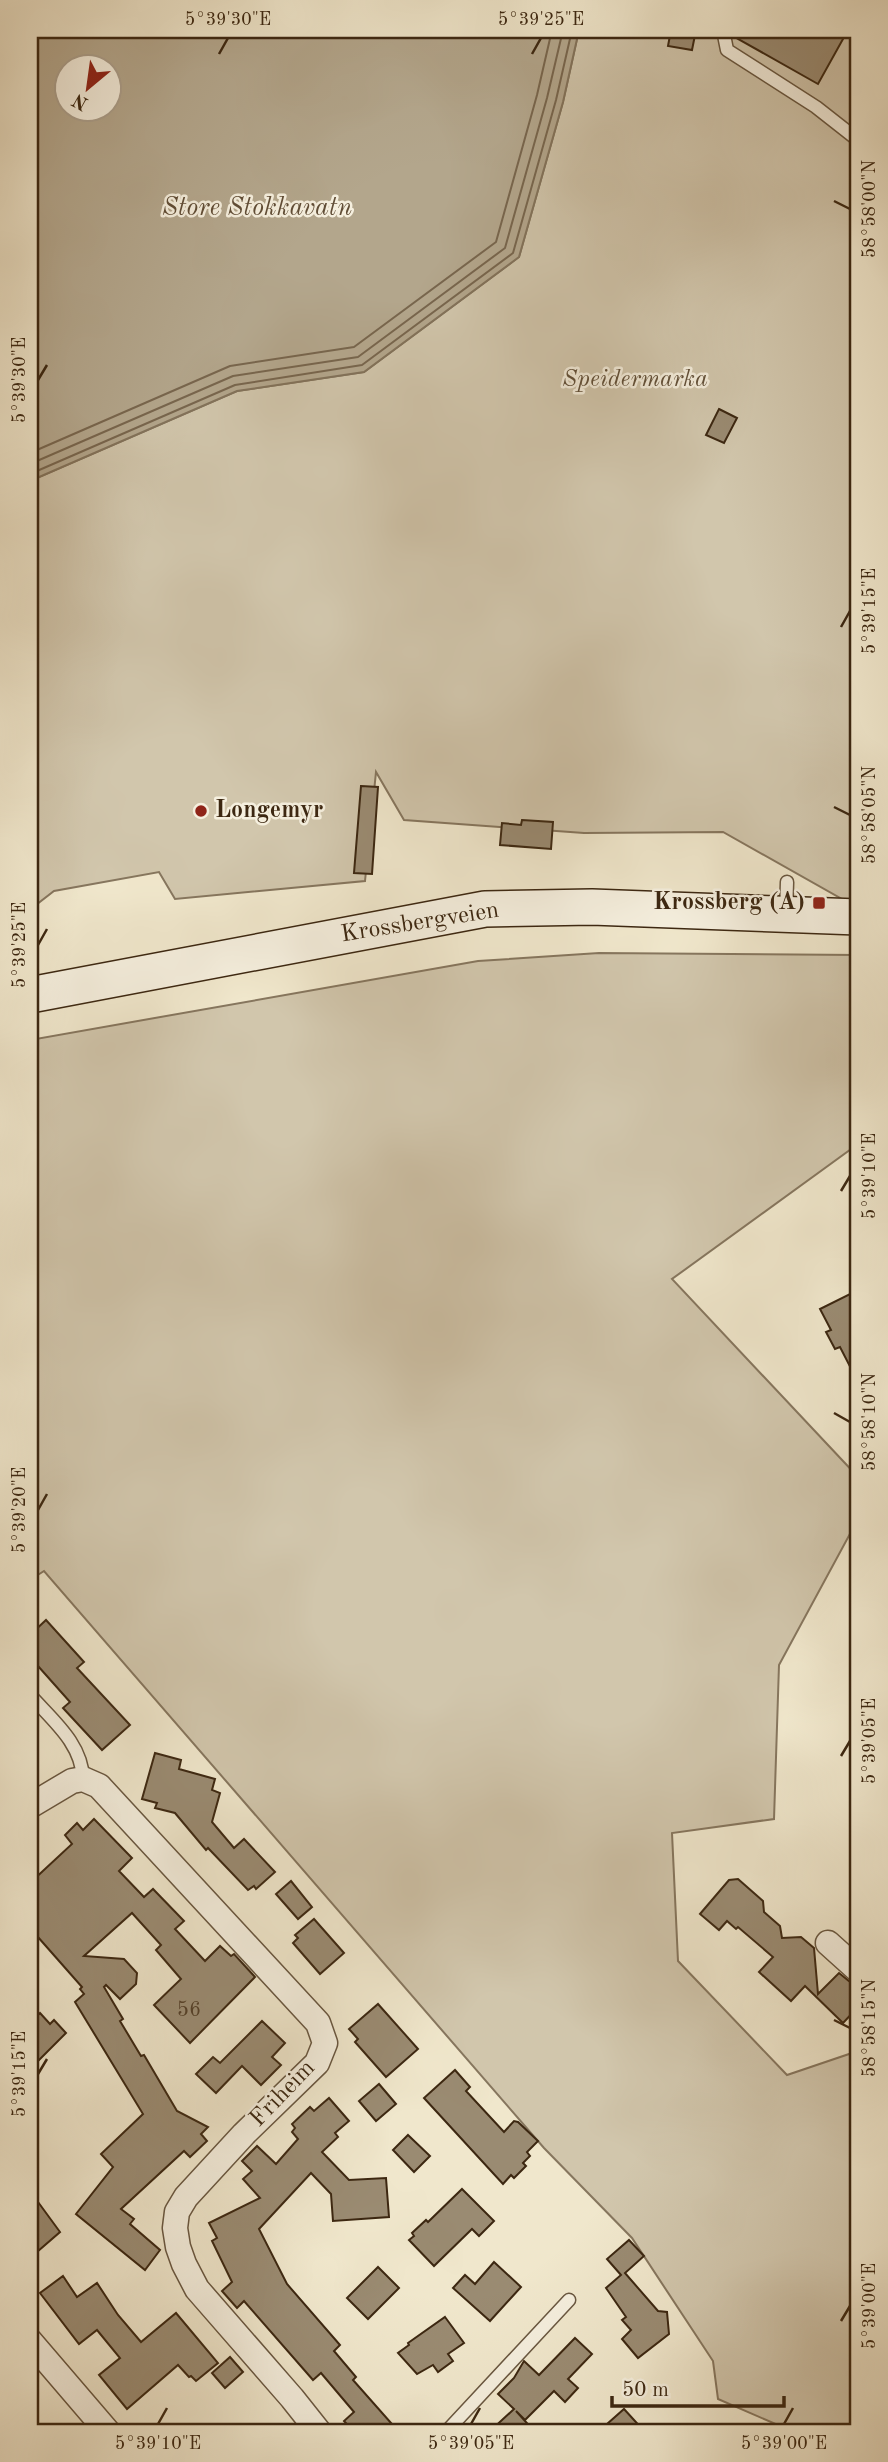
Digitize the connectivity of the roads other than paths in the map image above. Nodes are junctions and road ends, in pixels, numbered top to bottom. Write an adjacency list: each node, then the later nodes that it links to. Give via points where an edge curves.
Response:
1 (723, 30): 2 (lane, via 727,50)
2 (858, 140)
3 (858, 916): 4 (street, Krossbergveien, via 786,898 485,909)
4 (30, 995)
5 (30, 1695): 6 (lane, via 79,1752)
6 (83, 1779): 7 (street); 13 (street, Friheim, via 99,1786 318,2023 325,2043 317,2063 186,2197 175,2228 184,2264 197,2289)
7 (30, 1806)
8 (828, 1943): 9 (street)
9 (858, 1970)
10 (569, 2300): 14 (lane)
11 (30, 2341): 12 (street)
12 (108, 2432)
13 (319, 2432)
14 (446, 2432)

